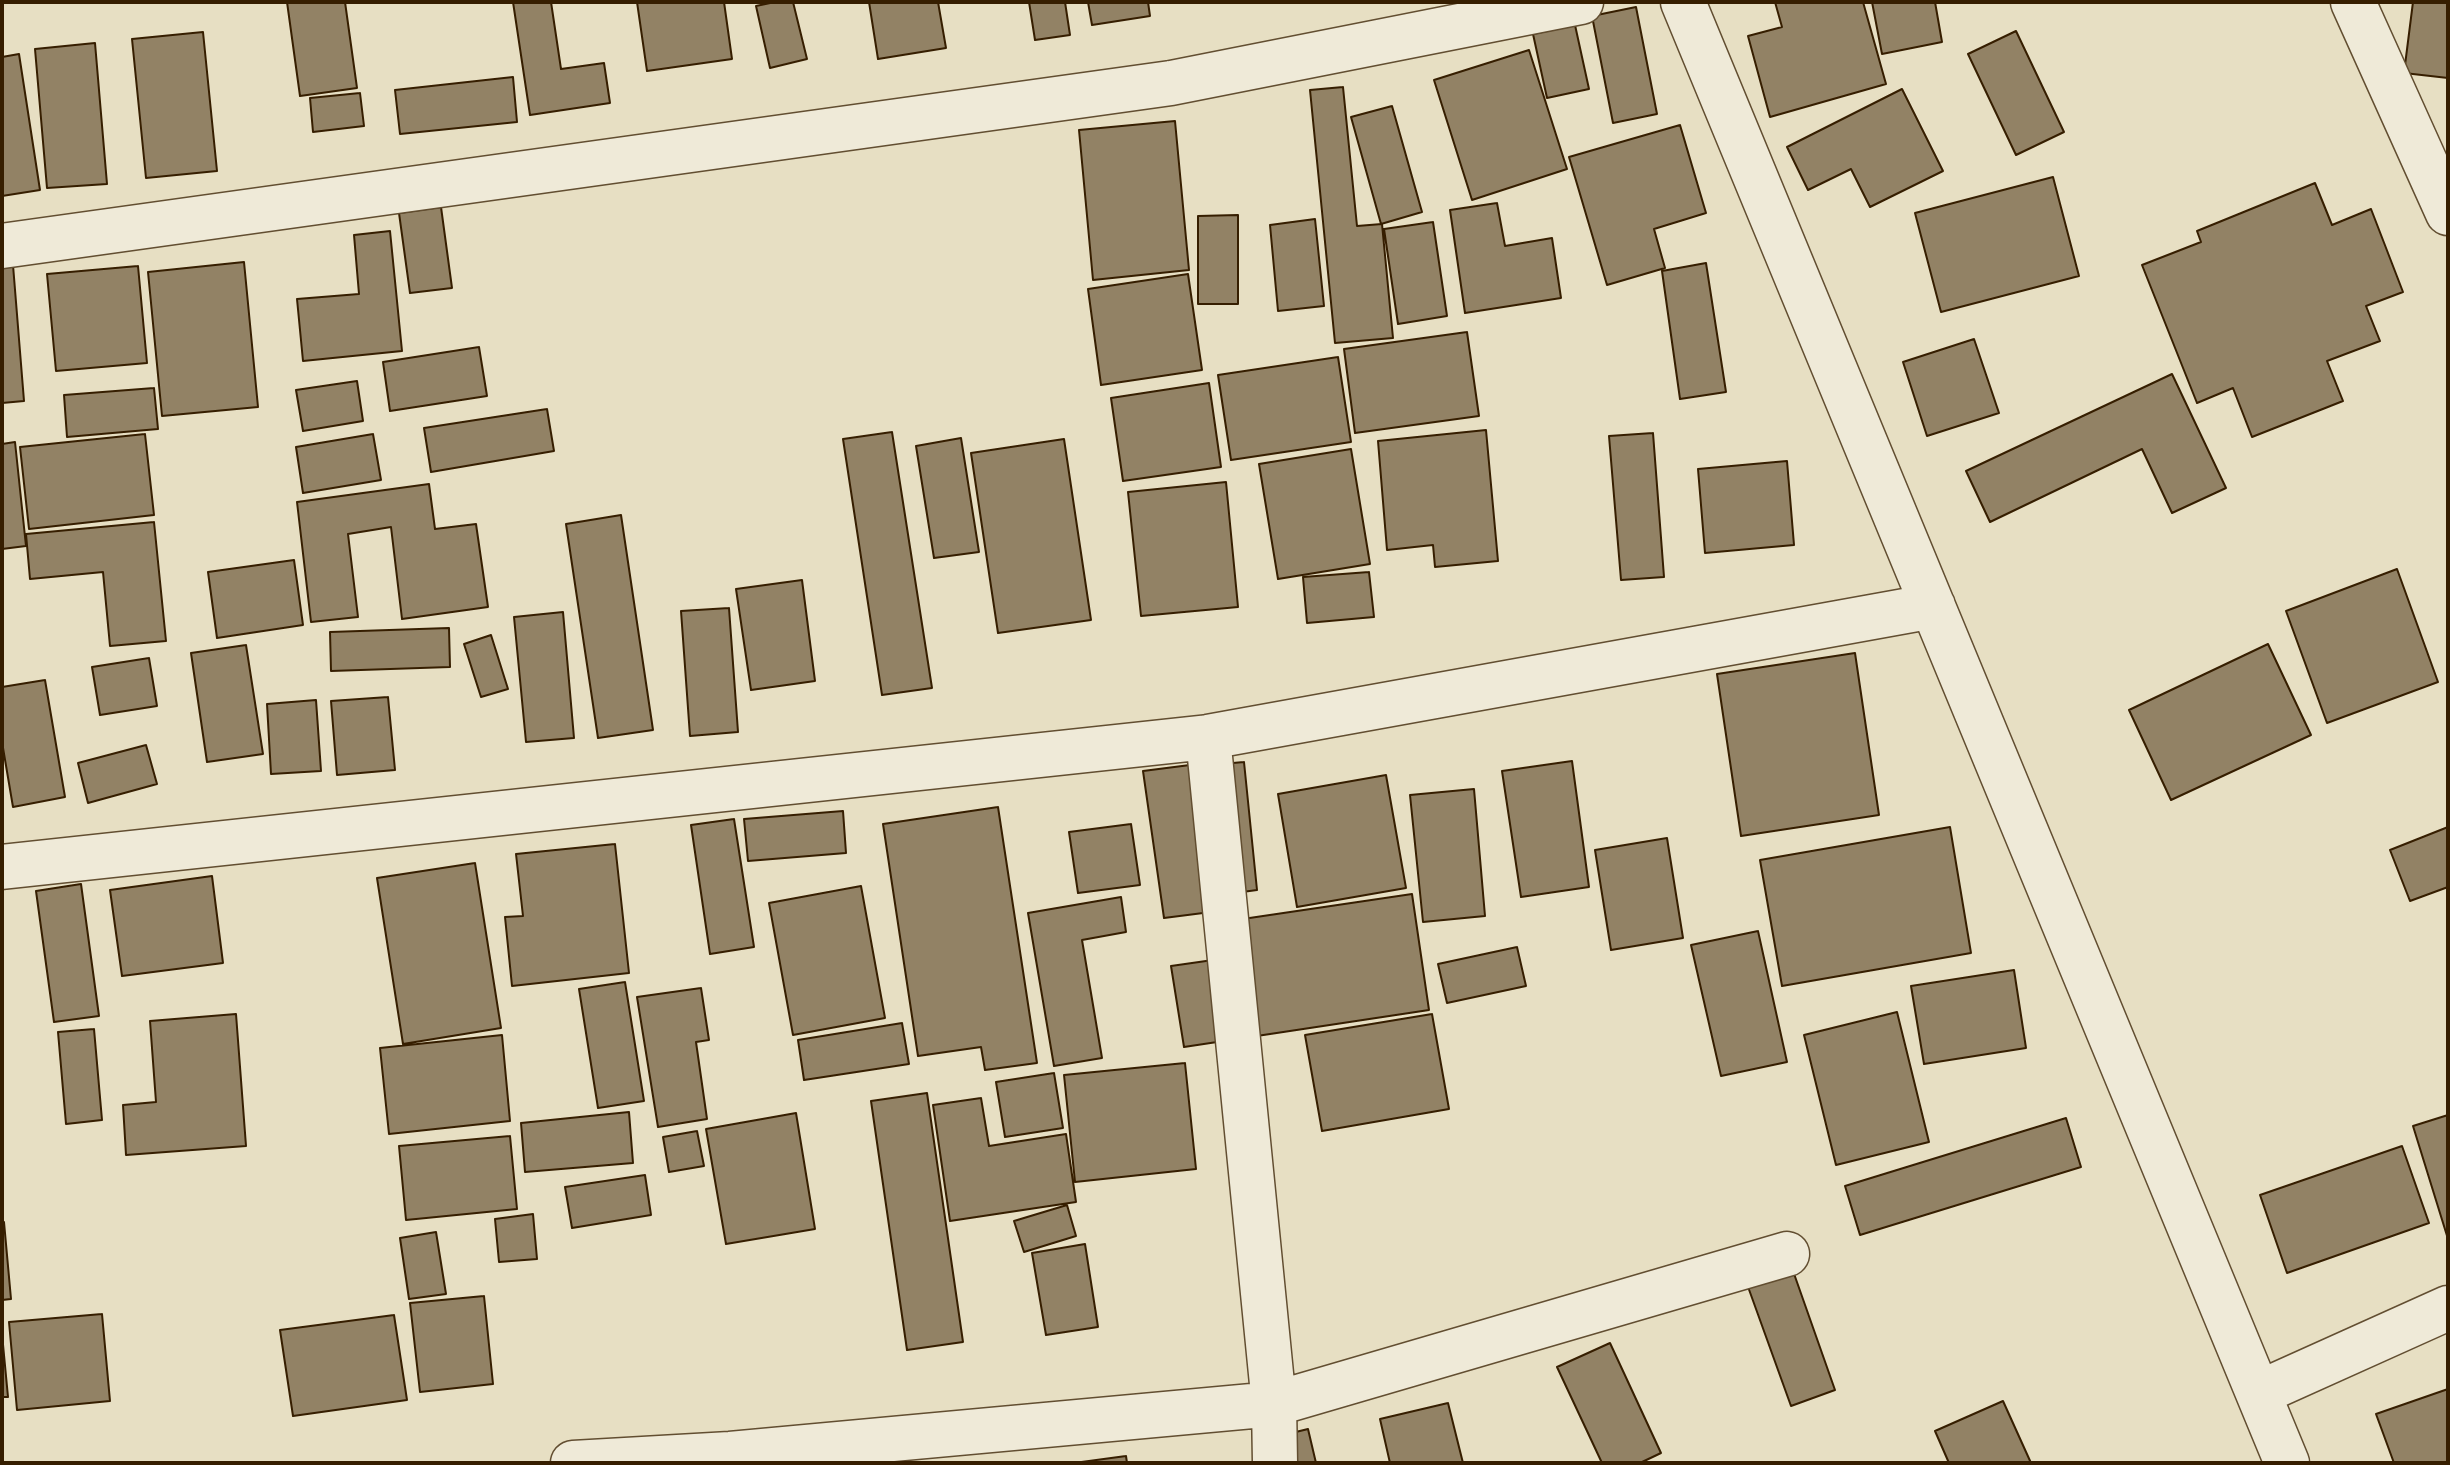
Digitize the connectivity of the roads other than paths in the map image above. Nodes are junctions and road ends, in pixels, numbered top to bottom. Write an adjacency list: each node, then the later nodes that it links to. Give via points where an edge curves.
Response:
1 (1581, 2): 5 (street, via 1171,83)
2 (1683, 2): 6 (street)
3 (2353, 2): 4 (street)
4 (2448, 213)
5 (2, 246)
6 (1933, 606): 7 (street); 11 (street)
7 (1208, 737): 8 (street); 12 (street)
8 (2, 867)
9 (1787, 1254): 12 (street)
10 (2448, 1308): 11 (street)
11 (2259, 1393): 15 (street)
12 (1274, 1404): 13 (street, via 730,1454); 14 (street)
13 (573, 1463)
14 (1275, 1463)
15 (2287, 1463)

